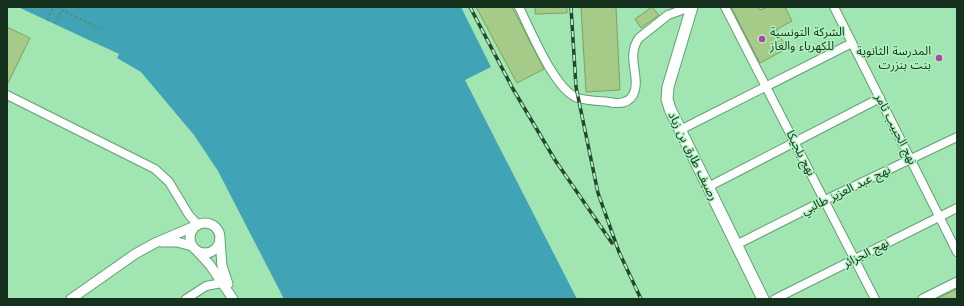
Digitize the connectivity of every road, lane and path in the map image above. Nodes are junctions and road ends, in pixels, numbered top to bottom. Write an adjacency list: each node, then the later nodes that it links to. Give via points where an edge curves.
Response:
1 (53, 7): 6 (path)
2 (519, 7): 3 (street, via 548,65 567,92 578,98 621,104 630,99 635,90 632,55 635,43 668,15)
3 (691, 7): 13 (main road, رصيف طارق بن زياد, via 668,87 667,99)
4 (725, 7): 10 (street, نهج بلجيكا)
5 (834, 7): 9 (street, نهج الحبيب ثامر)
6 (46, 20)
7 (55, 24): 8 (path, via 62,10)
8 (103, 30)
9 (852, 43): 10 (street); 12 (street, نهج الحبيب ثامر)
10 (766, 86): 13 (street); 15 (street, نهج بلجيكا)
11 (7, 95): 21 (street, via 155,169 169,182)
12 (880, 98): 15 (street); 16 (street, نهج الحبيب ثامر)
13 (680, 130): 17 (main road, رصيف طارق بن زياد)
14 (957, 137): 16 (street, نهج عبد العزيز طالبي)
15 (795, 142): 17 (street); 18 (street, نهج بلجيكا)
16 (911, 158): 18 (street, نهج عبد العزيز طالبي); 20 (street, نهج الحبيب ثامر)
17 (708, 187): 24 (main road, رصيف طارق بن زياد)
18 (825, 200): 24 (street, نهج عبد العزيز طالبي); 27 (street, نهج بلجيكا)
19 (957, 208): 20 (street, نهج الجزائر)
20 (939, 217): 26 (street, نهج الحبيب ثامر); 27 (street, نهج الجزائر)
21 (197, 226): 22 (street, via 211,225 218,231); 23 (street); 25 (street, via 190,234)
22 (220, 240): 25 (street, via 216,248 207,253); 28 (street)
23 (155, 243): 25 (street, via 177,242); 31 (street)
24 (736, 245): 33 (main road, رصيف طارق بن زياد)
25 (195, 249): 28 (street)
26 (957, 252)
27 (854, 259): 34 (street, نهج الجزائر); 35 (street, نهج بلجيكا)
28 (225, 282): 30 (street); 32 (street, via 206,286)
29 (957, 282): 36 (street)
30 (232, 297)
31 (71, 299)
32 (186, 299)
33 (763, 299)
34 (775, 299)
35 (875, 299)
36 (923, 299)

